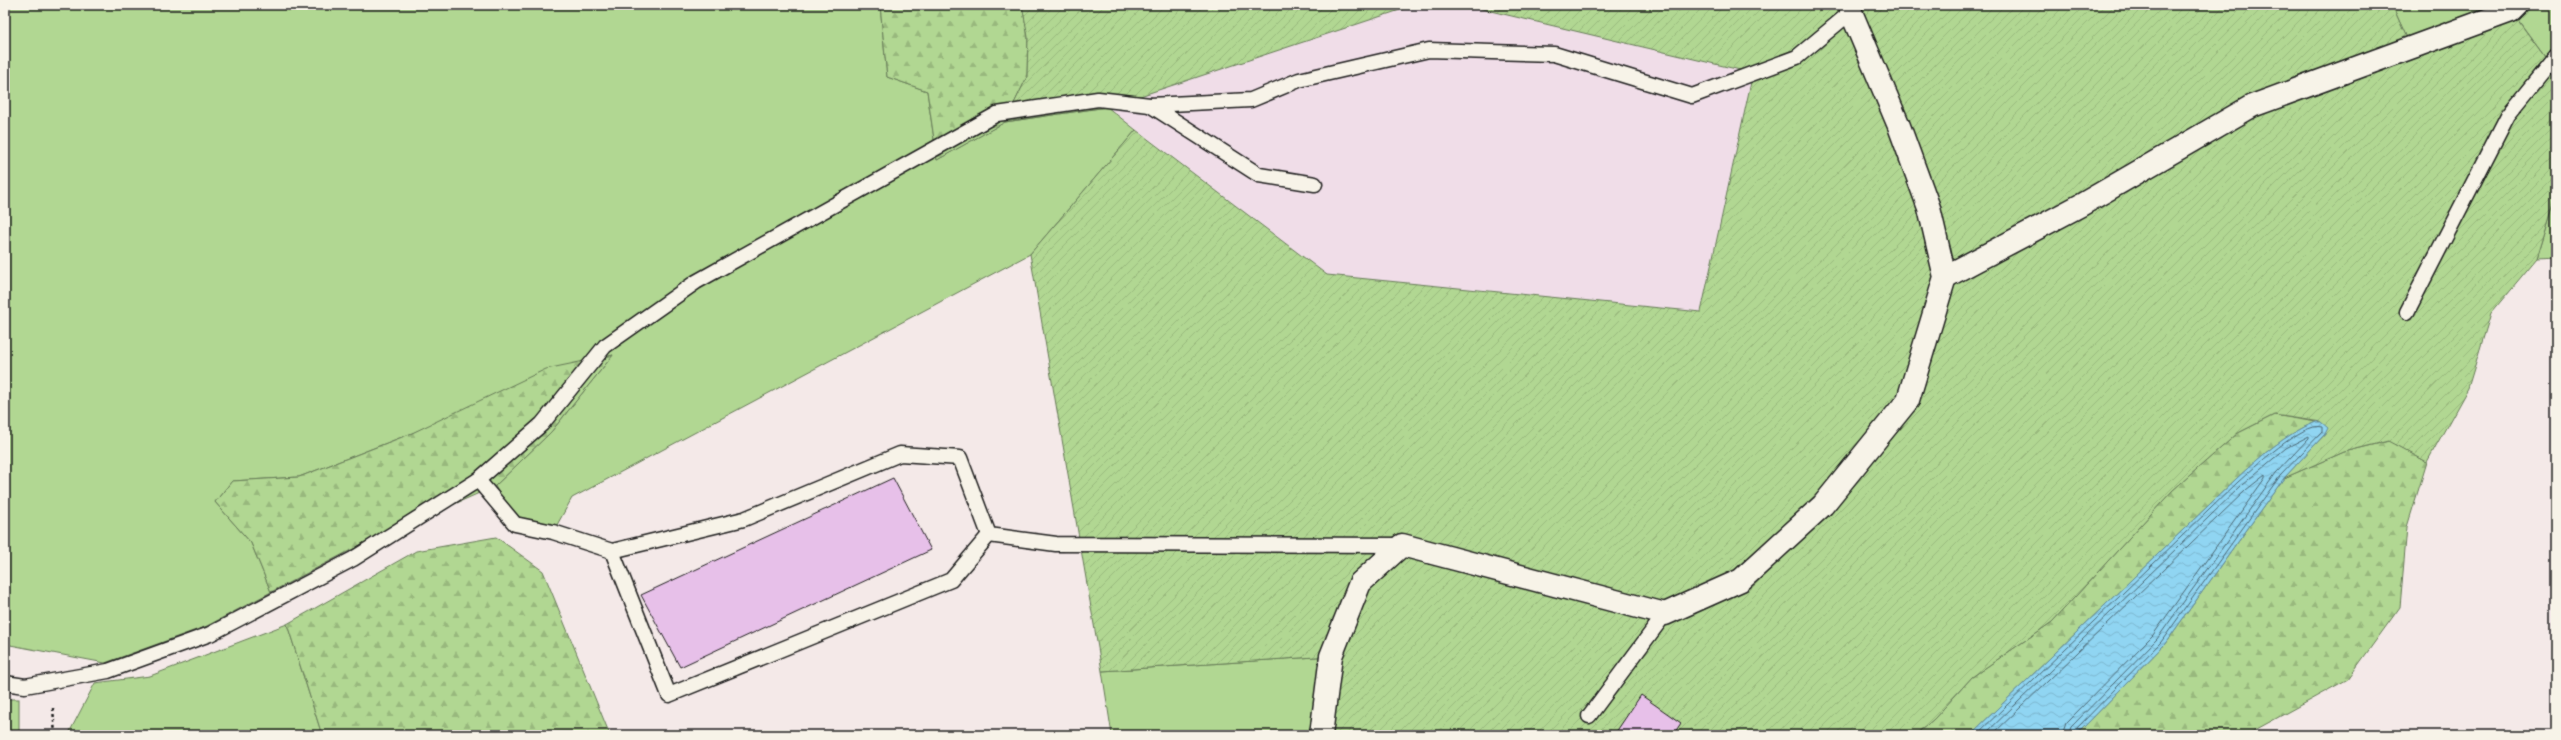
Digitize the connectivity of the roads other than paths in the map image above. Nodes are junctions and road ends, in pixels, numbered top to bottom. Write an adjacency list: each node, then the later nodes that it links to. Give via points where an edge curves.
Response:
1 (2517, 5): 6 (street, via 2511,11 2252,106 2081,205)
2 (1851, 8): 4 (lane, via 1797,57 1692,96 1554,54 1429,50 1299,80 1251,100); 6 (street, via 1929,208)
3 (2556, 56): 7 (lane, via 2508,115)
4 (1150, 105): 5 (lane, via 1259,175); 8 (lane, via 1098,99 997,114 737,259 696,282 605,346 542,424)
5 (1315, 184)
6 (1945, 277): 12 (street, via 1908,400 1823,505 1741,580)
7 (2407, 312)
8 (478, 480): 11 (lane, via 515,524 553,532); 13 (lane, via 354,559 210,634 108,671 25,686)
9 (989, 535): 10 (lane, via 1056,544); 11 (lane, via 960,458 900,454 744,519); 11 (lane, via 951,580 669,695)
10 (1402, 545): 12 (street); 15 (street, via 1360,583 1331,656)
11 (612, 551)
12 (1665, 614): 14 (lane)
13 (5, 684)
14 (1589, 716)
15 (1321, 735)

